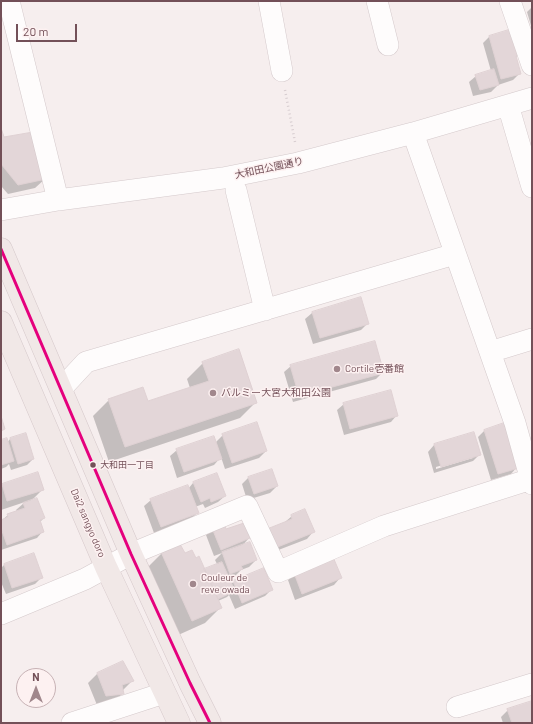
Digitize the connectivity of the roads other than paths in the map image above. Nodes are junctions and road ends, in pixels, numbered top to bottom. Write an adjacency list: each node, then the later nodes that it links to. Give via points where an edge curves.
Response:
1 (9, 1): 13 (street)
2 (269, 1): 7 (street)
3 (377, 1): 5 (street)
4 (510, 1): 6 (street)
5 (388, 45)
6 (532, 65)
7 (282, 71)
8 (532, 98): 9 (street, 大和田公園通り)
9 (508, 105): 10 (street, 大和田公園通り); 11 (street)
10 (412, 133): 13 (street, 大和田公園通り, via 223,178); 16 (street)
11 (532, 187)
12 (236, 190): 17 (street)
13 (58, 200): 14 (street, 大和田公園通り)
14 (1, 210)
15 (1, 249): 21 (main road)
16 (455, 254): 17 (street); 20 (street)
17 (265, 310): 21 (street, via 86,362)
18 (1, 322): 25 (main road, Dai2 sangyo doro)
19 (532, 339): 20 (street)
20 (490, 352): 22 (street)
21 (61, 389): 24 (main road)
22 (523, 421): 23 (street)
23 (531, 481): 24 (street, via 384,526 278,572 247,506)
24 (131, 554): 25 (street); 32 (main road)
25 (106, 567): 26 (street, via 85,579); 28 (main road, Dai2 sangyo doro)
26 (1, 614)
27 (532, 684): 29 (street)
28 (164, 693): 30 (street); 31 (main road, Dai2 sangyo doro)
29 (457, 707)
30 (72, 723)
31 (179, 723)
32 (210, 723)

